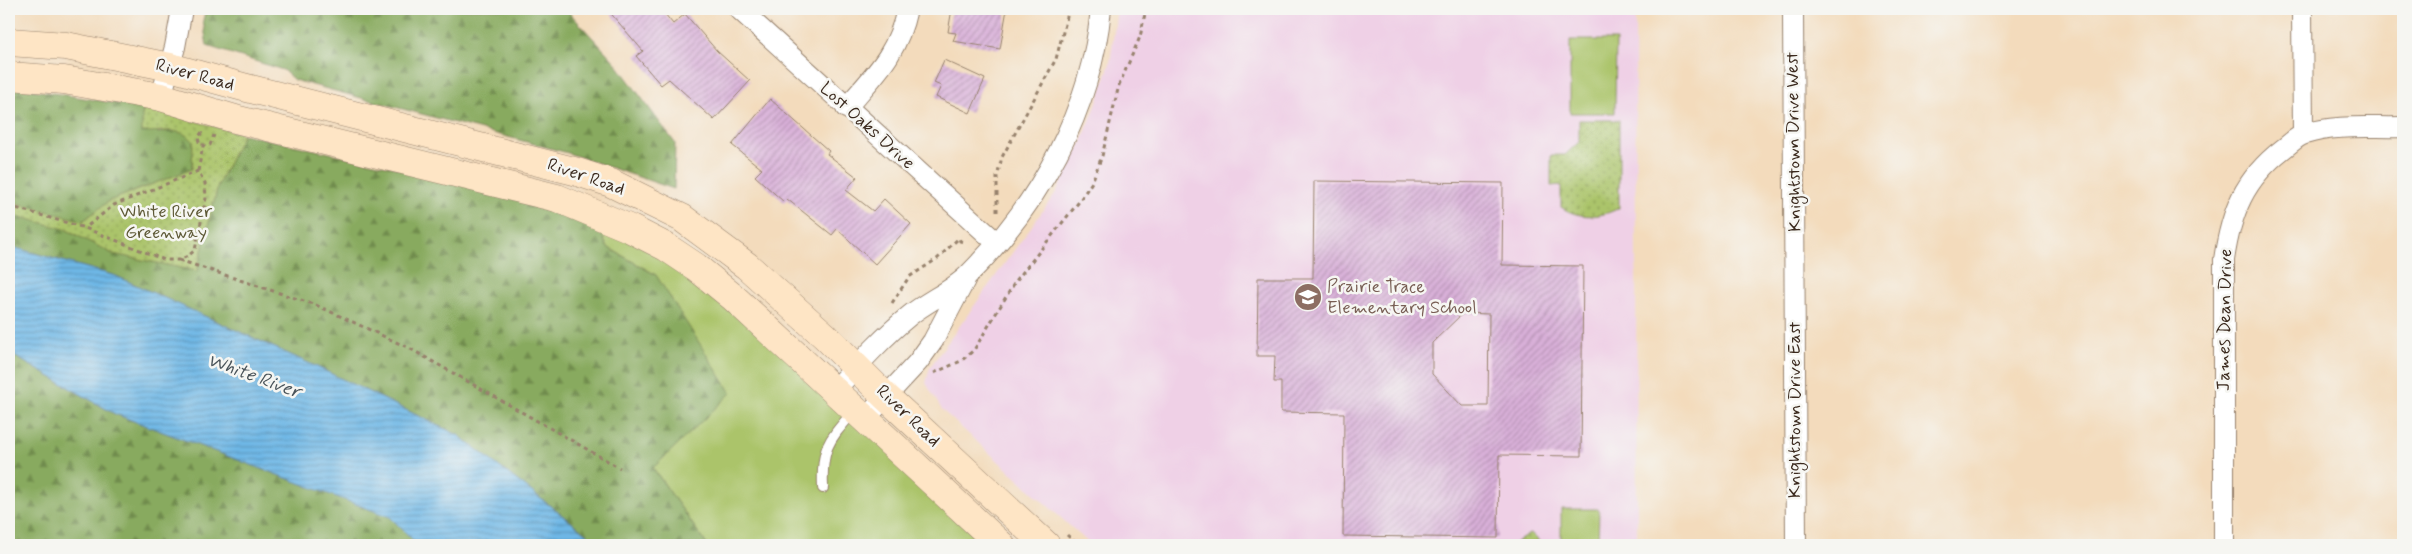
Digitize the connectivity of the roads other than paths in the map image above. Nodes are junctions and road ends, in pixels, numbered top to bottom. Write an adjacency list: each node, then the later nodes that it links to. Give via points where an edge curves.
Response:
1 (182, 9): 8 (street)
2 (739, 9): 11 (street, Lost Oaks Drive)
3 (907, 9): 11 (street, via 902,31 888,60)
4 (1101, 9): 14 (street, via 1094,59 1066,139 1020,218)
5 (1793, 9): 15 (street, Knightstown Drive West)
6 (2302, 9): 13 (street)
7 (9, 42): 8 (main road, River Road, via 66,46)
8 (170, 67): 10 (street); 17 (main road, River Road, via 574,170 611,183 682,218 714,241)
9 (9, 76): 10 (main road, River Road, via 64,80)
10 (161, 97): 18 (main road, River Road, via 235,119 557,198 600,215 666,247 696,267)
11 (846, 108): 14 (street, Lost Oaks Drive)
12 (2403, 128): 13 (street, via 2346,128)
13 (2303, 134): 25 (street, James Dean Drive, via 2270,160 2256,176 2237,204 2228,232 2224,260)
14 (997, 243): 16 (street)
15 (1795, 275): 24 (street, Knightstown Drive East)
16 (967, 276): 17 (street, via 909,316); 19 (street, via 933,341)
17 (856, 366): 18 (street); 19 (main road, River Road)
18 (834, 391): 20 (main road, River Road)
19 (886, 397): 20 (street); 23 (main road, River Road)
20 (860, 414): 21 (lane, via 829,440 822,462); 22 (main road, River Road)
21 (823, 488)
22 (1001, 545)
23 (1046, 545)
24 (1796, 545)
25 (2224, 545)

